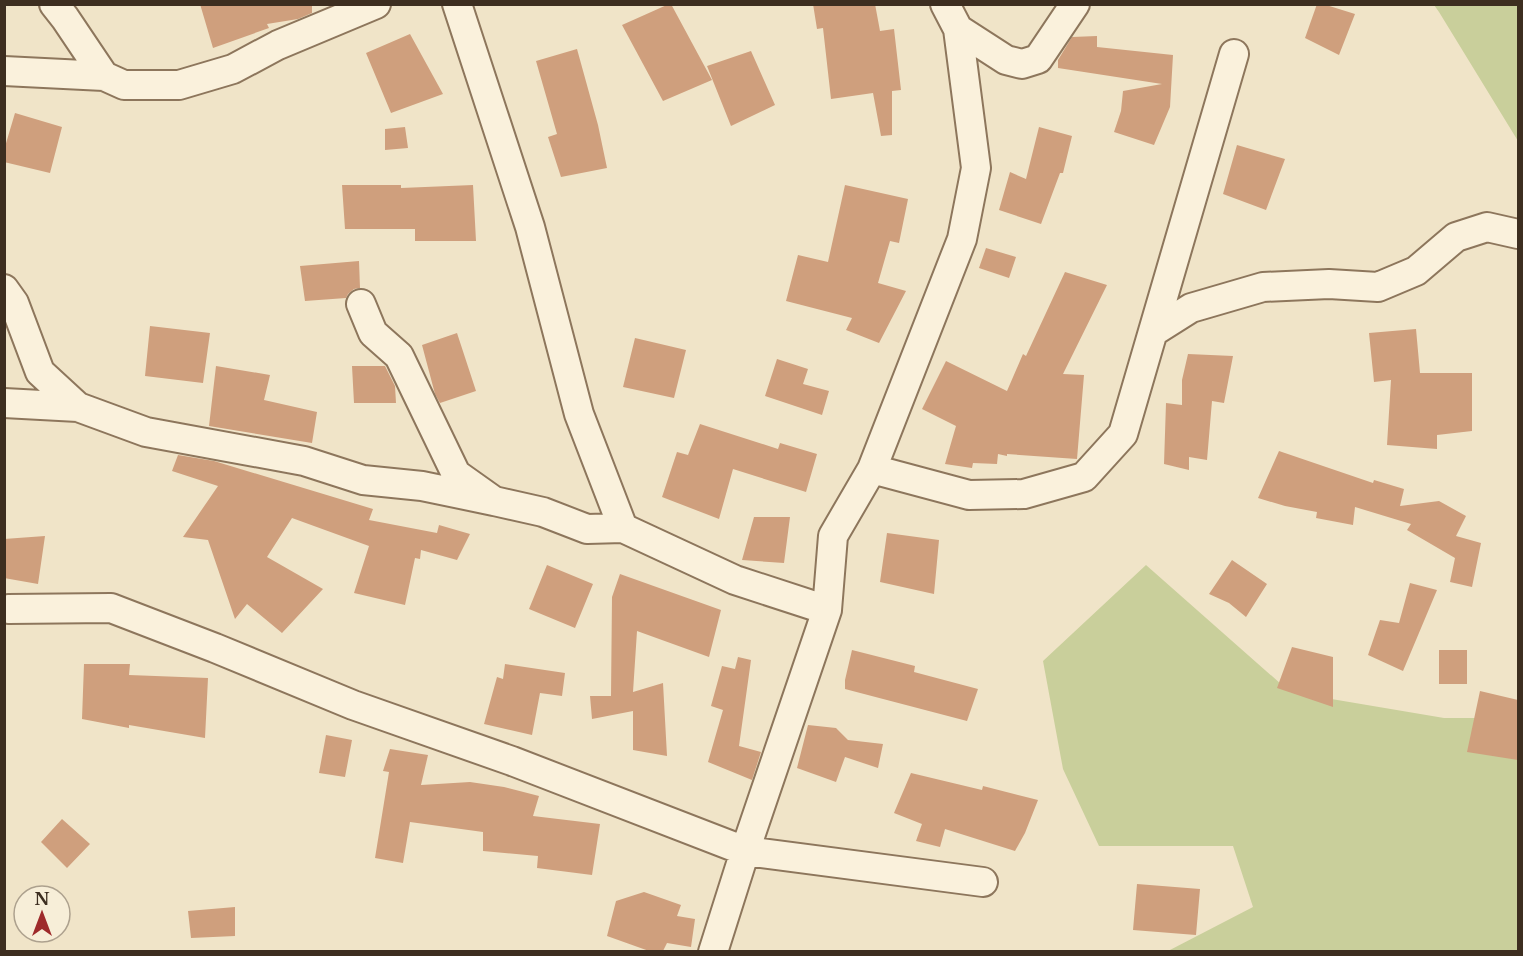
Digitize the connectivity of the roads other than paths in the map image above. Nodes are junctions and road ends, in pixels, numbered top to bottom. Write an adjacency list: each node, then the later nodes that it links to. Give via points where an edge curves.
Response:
1 (54, 4): 8 (street)
2 (375, 4): 8 (street, via 278,45 233,69 179,85 124,85)
3 (458, 4): 17 (street, via 530,227 579,414)
4 (1075, 4): 5 (street, via 1038,59 1022,64 1006,60)
5 (952, 17): 15 (street, via 976,168 962,239)
6 (1234, 54): 12 (street)
7 (4, 71): 8 (street)
8 (104, 76)
9 (1518, 234): 12 (street, via 1487,227 1456,237 1416,271 1378,287 1263,287 1191,308)
10 (4, 289): 14 (street, via 14,303 40,372)
11 (361, 304): 16 (street, via 373,333 399,356 456,474)
12 (1153, 332): 15 (street, via 1123,434 1084,477 1023,494 969,495)
13 (4, 403): 14 (street)
14 (78, 407): 16 (street, via 146,432 304,461 363,480 422,486)
15 (872, 469): 19 (street, via 834,536)
16 (494, 501): 17 (street, via 543,512 587,530)
17 (623, 528): 19 (street, via 735,580)
18 (8, 609): 20 (street, via 111,608 353,705 512,761)
19 (826, 610): 20 (street)
20 (745, 851): 21 (street); 22 (street)
21 (983, 882)
22 (713, 951)

